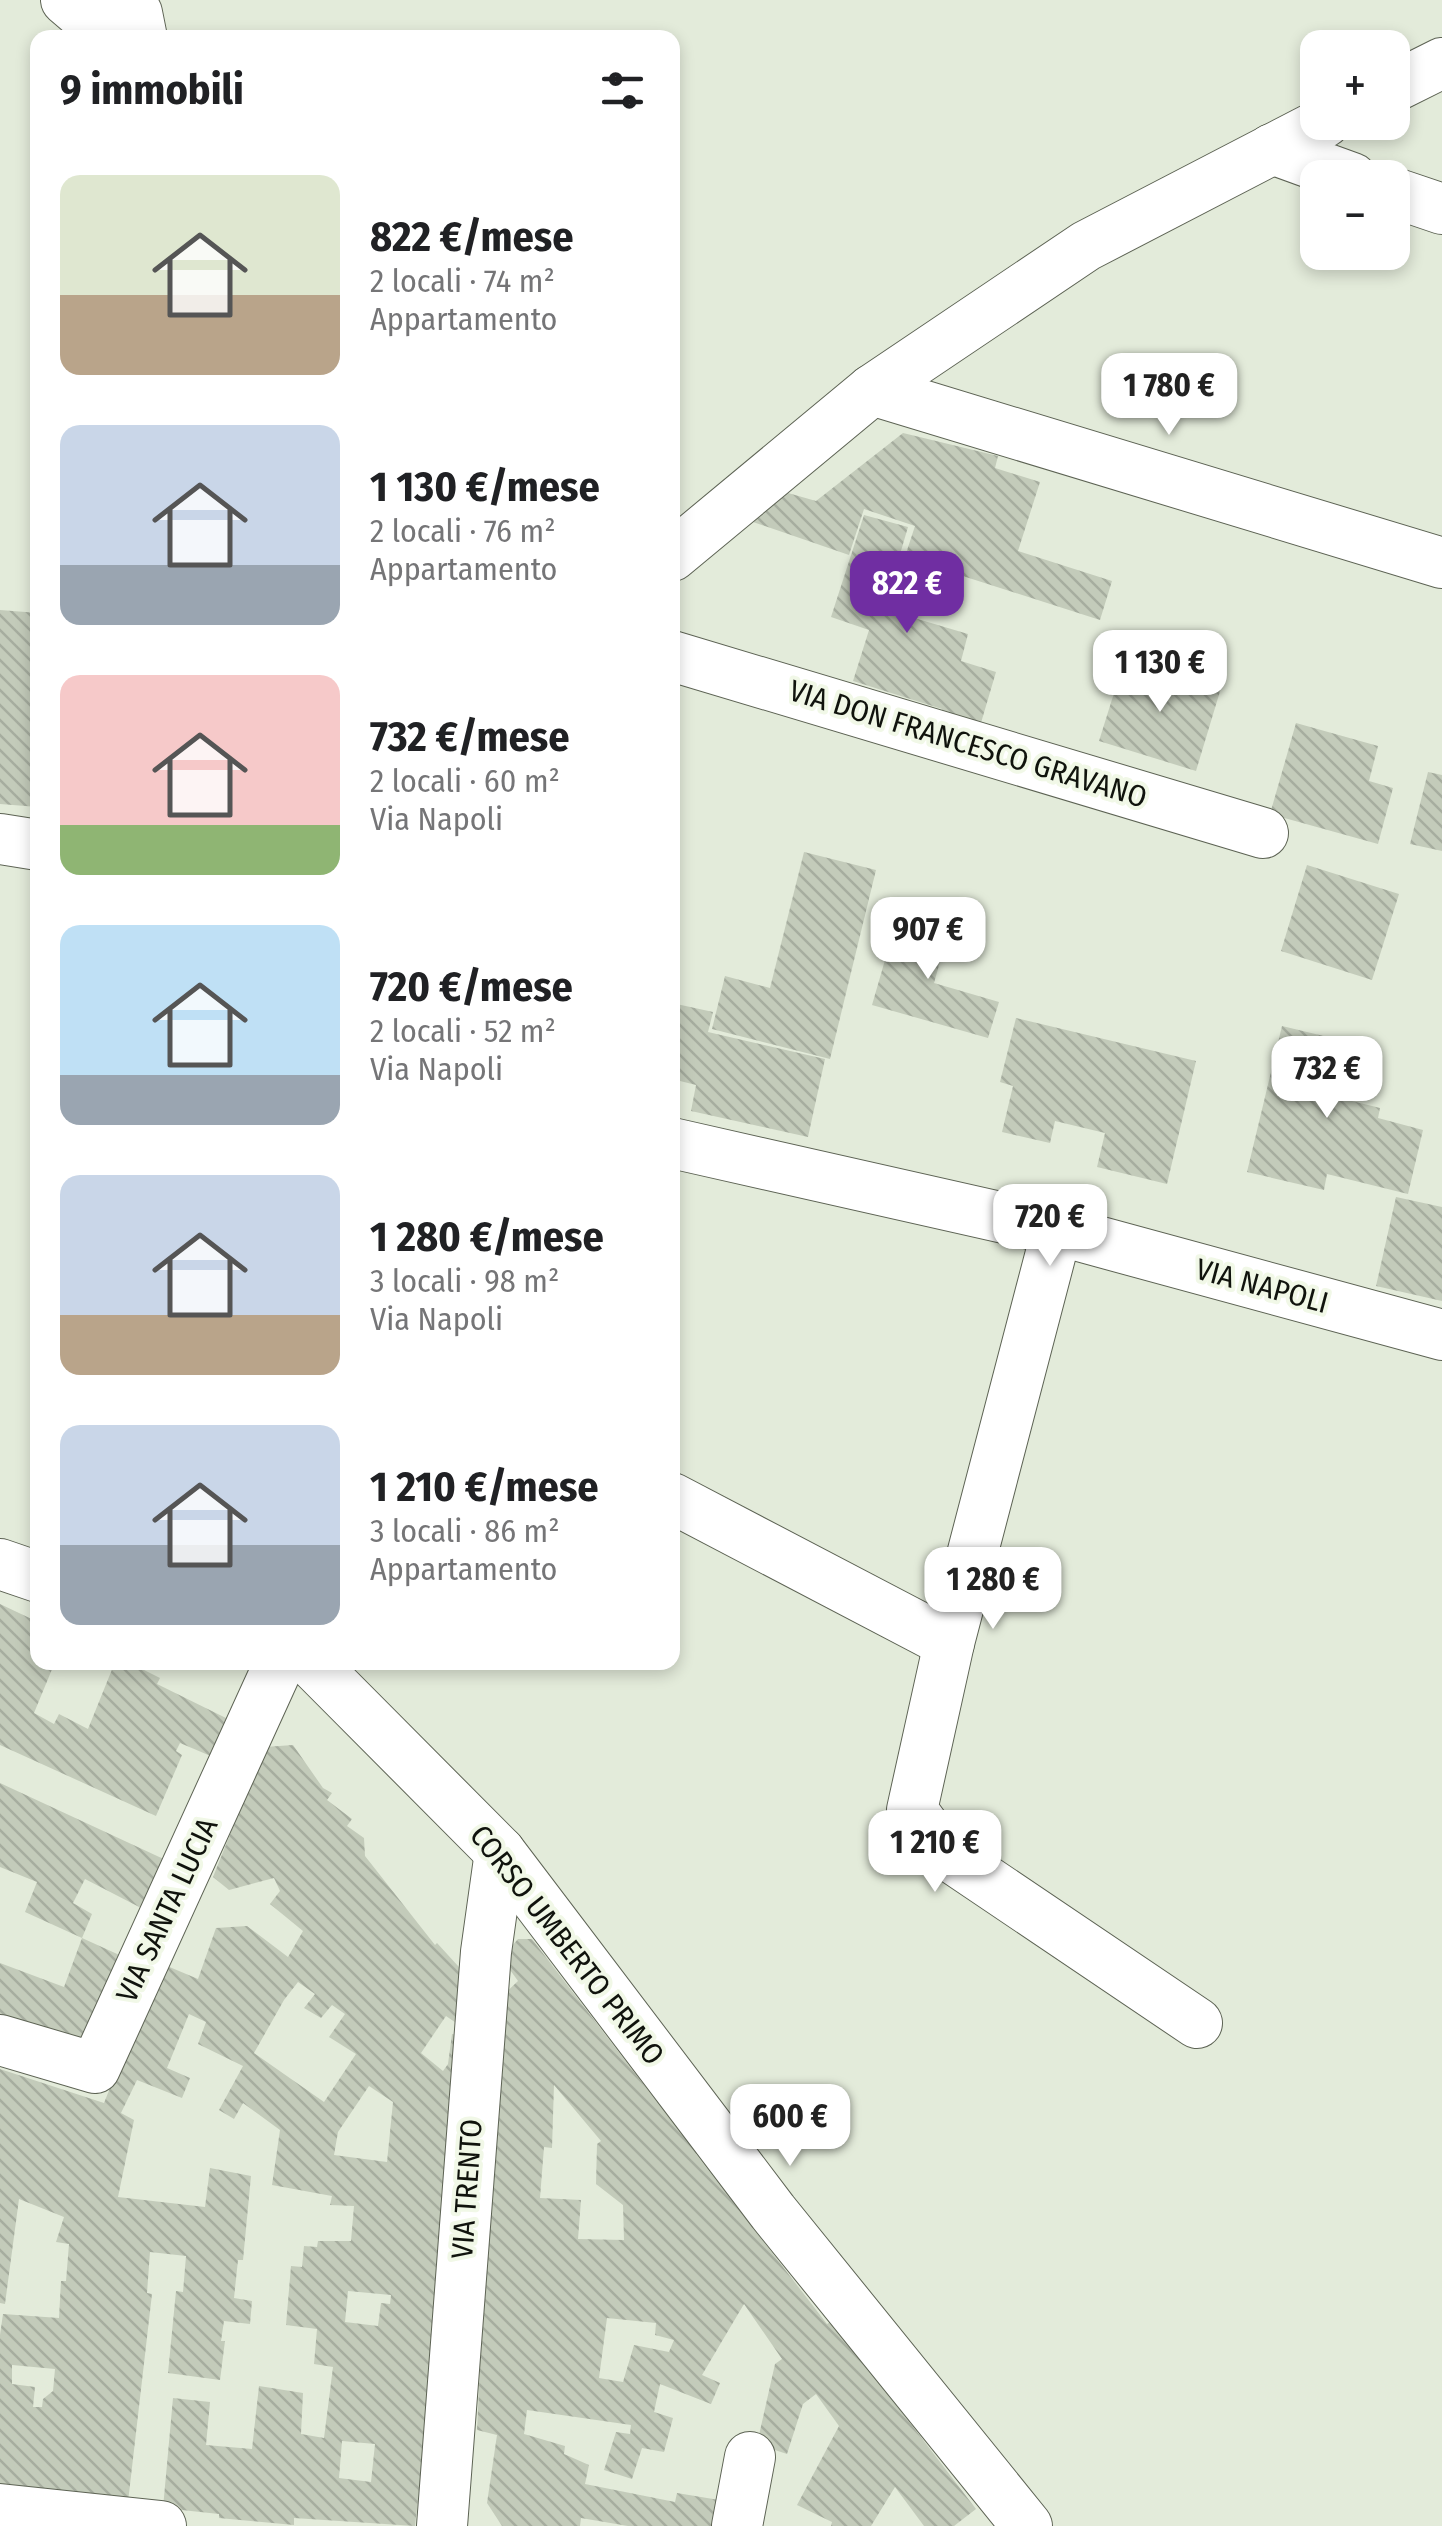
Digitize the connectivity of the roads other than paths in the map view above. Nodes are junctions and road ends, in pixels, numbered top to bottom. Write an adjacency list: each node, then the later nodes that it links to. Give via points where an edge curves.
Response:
1 (66, 0): 2 (street, via 80,12)
2 (142, 17)
3 (1442, 63): 4 (street)
4 (1410, 79)
5 (1300, 134): 6 (street)
6 (1272, 149): 7 (street); 10 (street, via 1086,246)
7 (1302, 160)
8 (1410, 198): 9 (street)
9 (1442, 209)
10 (872, 390): 11 (street); 12 (street)
11 (680, 549)
12 (1442, 563)
13 (680, 658): 14 (street, VIA DON FRANCESCO GRAVANO)
14 (1263, 833)
15 (0, 839): 16 (street)
16 (30, 844)
17 (680, 1145): 18 (street, VIA NAPOLI)
18 (1058, 1230): 19 (street, VIA NAPOLI); 23 (street)
19 (1442, 1335)
20 (680, 1502): 23 (street)
21 (0, 1564): 22 (street)
22 (30, 1574)
23 (949, 1643): 27 (street, via 912,1810 942,1851)
24 (276, 1670): 28 (street, VIA SANTA LUCIA, via 95,2068)
25 (319, 1670): 26 (street, CORSO UMBERTO PRIMO)
26 (500, 1852): 31 (street, CORSO UMBERTO PRIMO); 33 (street, VIA TRENTO, via 486,1952)
27 (1197, 2023)
28 (0, 2040)
29 (750, 2457): 34 (street)
30 (0, 2509): 32 (street)
31 (1005, 2518)
32 (161, 2526)
33 (442, 2526)
34 (737, 2526)

